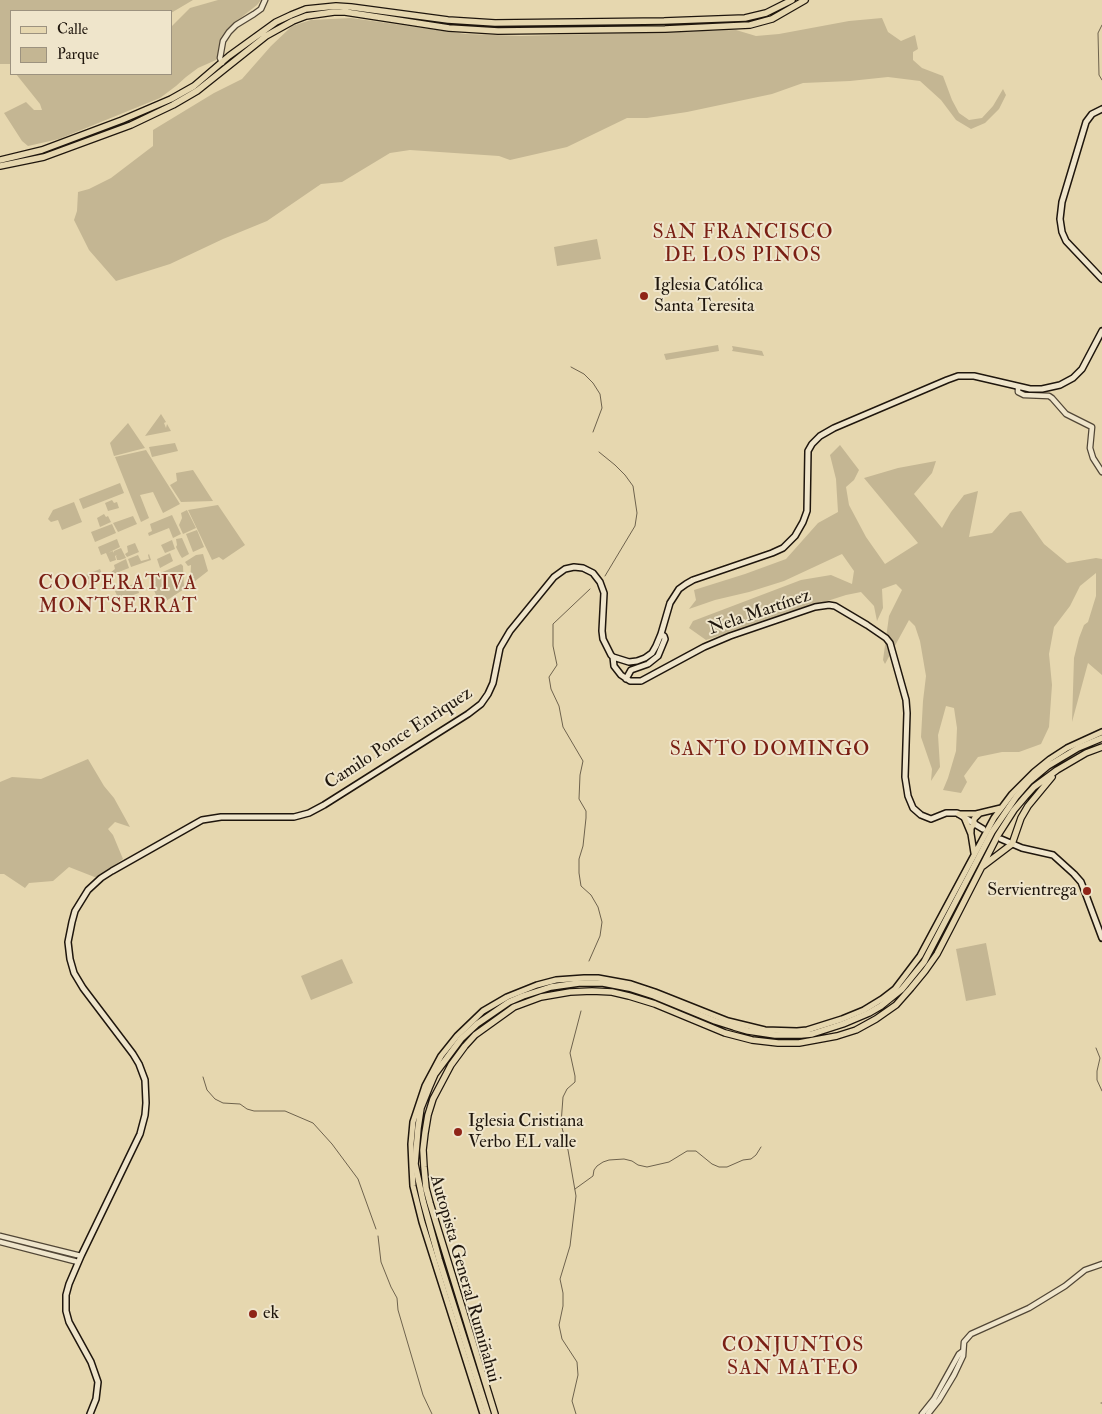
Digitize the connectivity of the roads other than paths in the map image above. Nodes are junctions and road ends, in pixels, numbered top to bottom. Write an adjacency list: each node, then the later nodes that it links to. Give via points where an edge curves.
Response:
1 (265, 0): 4 (street, via 261,9 229,32 223,41)
2 (792, 0): 4 (highway, via 766,13 745,18 624,22 495,23 350,7 320,7 306,9 276,22)
3 (805, 0): 7 (highway, via 772,19 750,25 674,29 498,31 449,28 345,12 306,16 266,36 197,91 173,105 131,125 44,156)
4 (222, 63): 6 (highway, via 194,86 171,99 42,150)
5 (1102, 109): 8 (main road, via 1086,122 1060,219 1066,242)
6 (0, 160)
7 (0, 166)
8 (1102, 279)
9 (1102, 331): 10 (main road, via 1082,369 1069,381 1042,389)
10 (1018, 387): 11 (street, via 1018,392 1024,395 1049,396 1066,414 1092,427 1090,448); 12 (main road, via 974,376 958,376 820,436 808,451 807,511 795,536 783,548 772,553 688,582 670,603)
11 (1102, 472)
12 (662, 634): 13 (main road, via 654,651 646,658 634,662); 14 (main road, via 665,639 658,656 648,664 630,670)
13 (613, 657): 14 (main road, via 616,671); 33 (main road, Camilo Ponce Enrìquez, via 603,639 604,594 599,580 583,568 561,571 506,637 488,694 468,714 310,813 294,817 202,820 112,871 88,890 72,922 68,942 70,959 83,988 139,1064 146,1088 146,1103 140,1134)
14 (626, 679): 21 (main road, Nela Martínez, via 641,682 730,636 814,607 836,606 890,643 906,700 905,778 911,805 917,813 931,819 946,813)
15 (1102, 732): 19 (main road, via 1050,759 1023,782)
16 (1102, 738): 39 (highway, Autopista General Rumiñahui, via 1048,766 1016,797 992,832 924,962 902,989 869,1013 812,1034 775,1035 725,1024 628,988 579,983 551,987 509,1002 462,1038 435,1074 421,1108 415,1164 437,1251)
17 (1102, 747): 18 (highway, Autopista General Rumiñahui)
18 (1057, 770): 27 (highway, via 1028,806); 29 (highway, Autopista General Rumiñahui, via 1034,787 1014,810)
19 (1001, 808): 20 (main road); 28 (main road)
20 (982, 813): 21 (main road); 23 (main road, via 975,817)
21 (959, 814): 22 (main road)
22 (964, 817): 23 (main road); 25 (main road)
23 (974, 824): 24 (main road); 25 (main road)
24 (983, 829)
25 (971, 834): 28 (main road)
26 (1001, 839): 27 (main road)
27 (1012, 844): 29 (highway); 30 (main road, via 1053,855 1074,874 1084,887)
28 (974, 854): 38 (main road, via 927,945 908,972 882,999 842,1020 807,1030 765,1030 728,1021 631,984 584,978 556,980 507,997 483,1012 457,1036 430,1075 418,1105 412,1133 412,1173 422,1222)
29 (981, 867): 40 (highway, Autopista General Rumiñahui, via 937,954 911,988 896,1005 856,1030 799,1043 752,1040 725,1033 654,1004 612,992 592,991 556,994 514,1007 465,1046 433,1099 425,1133 424,1167 430,1203)
30 (1102, 938)
31 (0, 1236): 33 (street)
32 (0, 1242): 34 (street)
33 (81, 1256): 34 (main road, Camilo Ponce Enrìquez)
34 (78, 1262): 37 (main road, Camilo Ponce Enrìquez, via 66,1295 66,1311 96,1375 98,1392)
35 (1102, 1264): 36 (street, via 1085,1270 1029,1308 973,1332 966,1338)
36 (963, 1351): 41 (street); 42 (street, via 954,1375)
37 (90, 1414)
38 (483, 1414)
39 (488, 1414)
40 (495, 1414)
41 (922, 1414)
42 (928, 1414)

